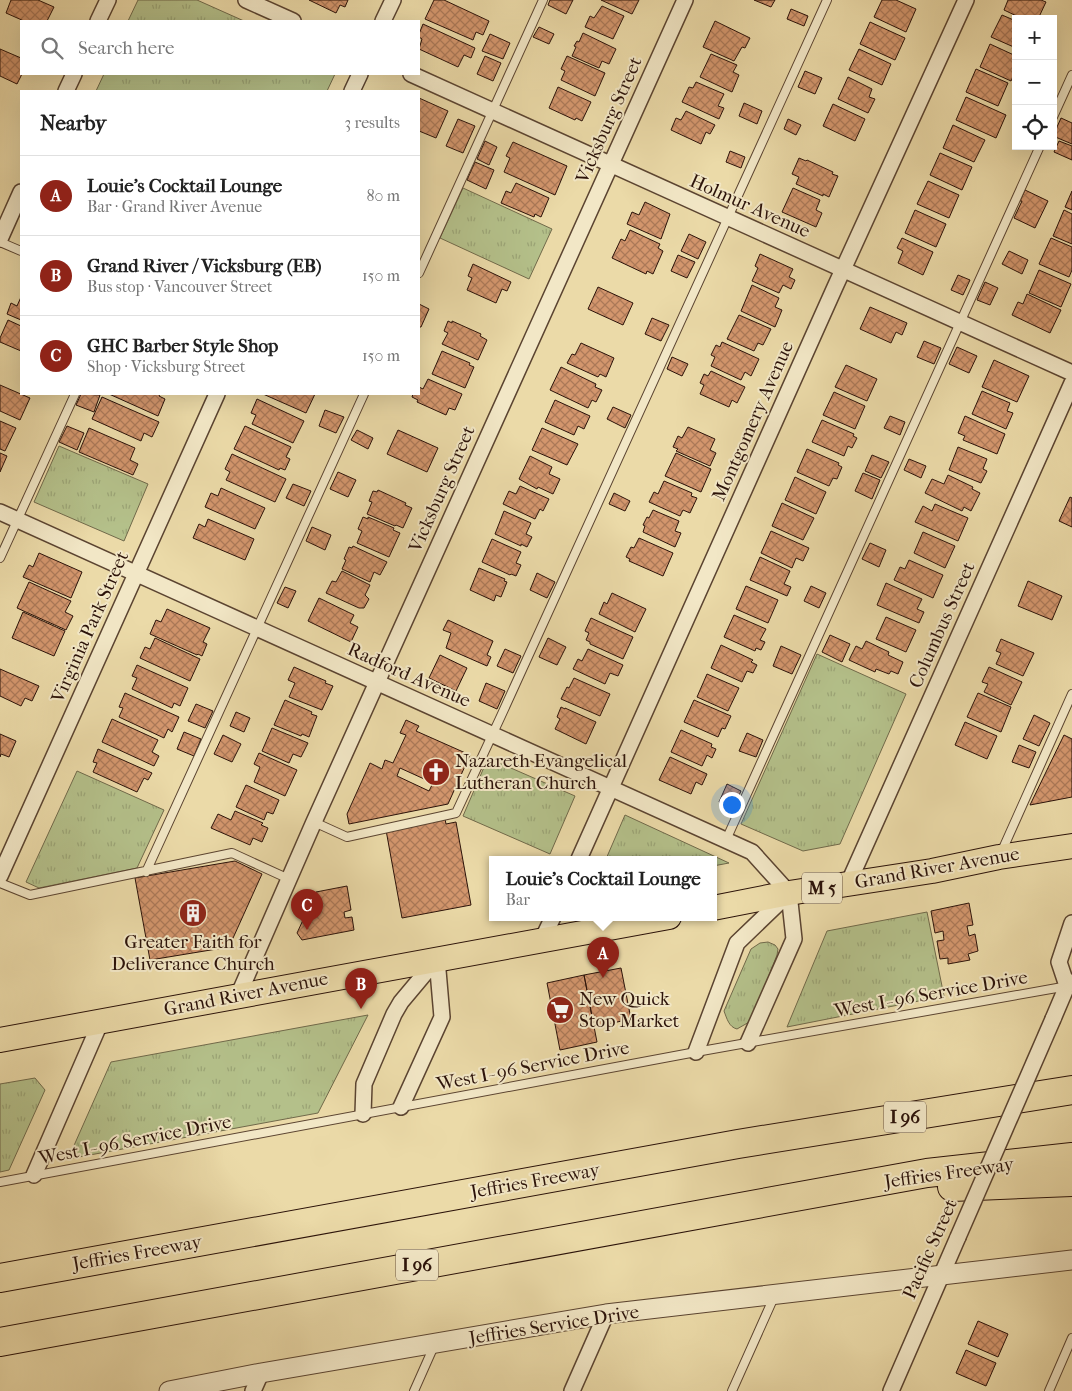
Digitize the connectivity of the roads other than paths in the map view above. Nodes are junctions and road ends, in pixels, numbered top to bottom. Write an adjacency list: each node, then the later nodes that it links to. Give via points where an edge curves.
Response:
1 (108, 0): 8 (street)
2 (393, 0): 10 (street)
3 (543, 0): 18 (lane)
4 (685, 0): 20 (street, Vicksburg Street)
5 (827, 0): 22 (lane)
6 (966, 0): 25 (street, Montgomery Avenue)
7 (251, 1): 9 (street)
8 (98, 20)
9 (292, 20)
10 (383, 20)
11 (74, 75): 15 (street)
12 (360, 75): 16 (street)
13 (413, 75): 18 (street, Holmur Avenue)
14 (1072, 75): 17 (lane)
15 (66, 90)
16 (352, 90)
17 (1057, 108)
18 (492, 111): 20 (street, Holmur Avenue); 26 (lane)
19 (1038, 150): 27 (lane)
20 (611, 164): 22 (street, Holmur Avenue); 38 (street, Vicksburg Street)
21 (20, 194): 23 (street)
22 (728, 218): 25 (street, Holmur Avenue); 40 (lane)
23 (0, 240): 24 (lane)
24 (20, 250)
25 (843, 270): 27 (street, Holmur Avenue); 41 (street, Montgomery Avenue)
26 (420, 271)
27 (961, 323): 28 (street, Holmur Avenue); 43 (lane)
28 (1072, 374)
29 (1072, 383): 51 (street, Columbus Street)
30 (75, 395): 34 (lane)
31 (216, 395): 36 (street, Virginia Park Street)
32 (364, 395): 37 (lane)
33 (0, 512): 34 (street, Radford Avenue)
34 (17, 519): 35 (lane); 36 (street, Radford Avenue)
35 (0, 558)
36 (136, 573): 37 (street, Radford Avenue); 48 (street, Virginia Park Street)
37 (257, 628): 38 (street, Radford Avenue); 47 (lane)
38 (377, 682): 40 (street, Radford Avenue); 42 (street, Vicksburg Street)
39 (1072, 694): 46 (lane)
40 (493, 734): 41 (street, Radford Avenue); 42 (lane, via 456,813 347,837)
41 (611, 788): 43 (street, Radford Avenue); 45 (street, Montgomery Avenue)
42 (314, 822): 49 (street, Vicksburg Street)
43 (726, 840): 52 (street, Radford Avenue, via 752,852)
44 (1072, 846): 46 (main road, Grand River Avenue / M 5)
45 (580, 856)
46 (999, 857): 51 (main road, Grand River Avenue / M 5)
47 (146, 872): 49 (lane, via 232,853); 50 (lane, via 30,895)
48 (0, 876)
49 (289, 879): 60 (street, Vicksburg Street)
50 (0, 883)
51 (848, 884): 52 (main road, Grand River Avenue / M 5)
52 (789, 893): 53 (main road, Grand River Avenue / M 5); 63 (street, via 794,939); 64 (street, via 737,943)
53 (717, 907)
54 (551, 921): 57 (street)
55 (647, 921): 57 (main road, Grand River Avenue)
56 (1072, 923): 59 (street, via 1059,962)
57 (542, 940): 58 (main road, Grand River Avenue)
58 (437, 959): 60 (main road, Grand River Avenue); 66 (street, via 442,1017); 67 (street, via 394,1014 364,1084)
59 (1070, 985): 63 (lane, West I- 96 Service Drive); 74 (street, Pacific Street, bridge)
60 (238, 996): 61 (main road, Grand River Avenue)
61 (101, 1022): 62 (main road, Grand River Avenue); 69 (street)
62 (0, 1040)
63 (748, 1043): 64 (lane, West I- 96 Service Drive)
64 (696, 1052): 66 (lane, West I- 96 Service Drive)
65 (1072, 1090): 75 (highway, Jeffries Freeway / I 96, via 738,1144)
66 (401, 1107): 67 (lane, West I- 96 Service Drive)
67 (363, 1114): 69 (lane, West I- 96 Service Drive)
68 (1072, 1156): 72 (highway, Jeffries Freeway / I 96, via 927,1173)
69 (34, 1175): 70 (lane, West I- 96 Service Drive)
70 (0, 1182)
71 (1072, 1182): 72 (highway)
72 (833, 1191): 79 (highway, Jeffries Freeway / I 96)
73 (1072, 1260): 74 (street, Jeffries Service Drive)
74 (941, 1275): 76 (street, Jeffries Service Drive); 87 (street, Pacific Street)
75 (0, 1278)
76 (775, 1293): 77 (street, Jeffries Service Drive); 86 (lane)
77 (606, 1314): 80 (street, Jeffries Service Drive); 85 (street)
78 (1072, 1338): 88 (lane)
79 (0, 1342)
80 (435, 1344): 81 (street, Jeffries Service Drive); 84 (lane)
81 (261, 1373): 82 (street, Jeffries Service Drive); 83 (street)
82 (169, 1391)
83 (253, 1391)
84 (414, 1391)
85 (572, 1391)
86 (732, 1391)
87 (891, 1391)
88 (1049, 1391)

